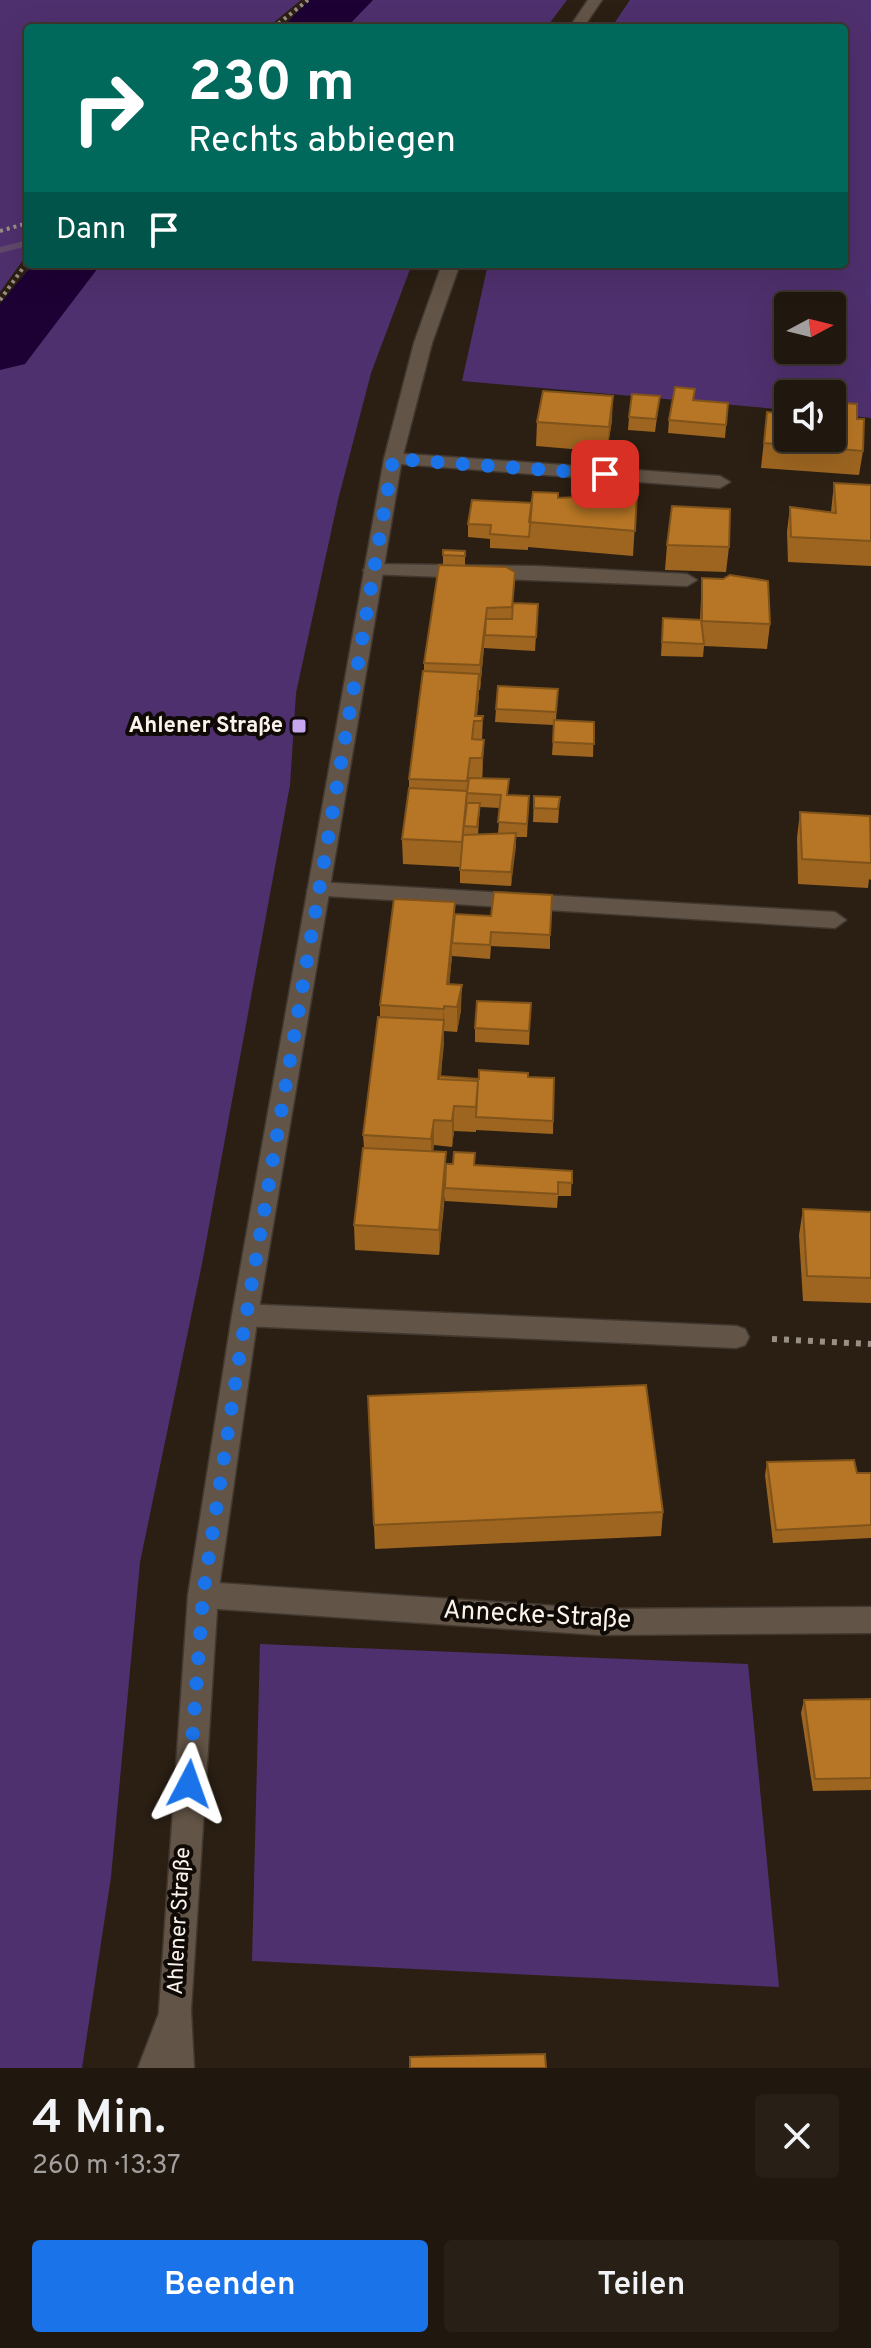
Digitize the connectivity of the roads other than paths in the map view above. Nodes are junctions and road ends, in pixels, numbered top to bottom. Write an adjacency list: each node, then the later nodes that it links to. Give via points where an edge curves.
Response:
1 (595, 0): 2 (main road)
2 (579, 24)
3 (450, 268): 4 (main road, Ahlener Straße, via 423,343)
4 (393, 459): 5 (main road); 6 (main road, Ahlener Straße)
5 (720, 482)
6 (373, 570): 7 (main road); 8 (main road, Ahlener Straße)
7 (687, 580)
8 (318, 890): 9 (main road); 10 (main road, Ahlener Straße)
9 (835, 920)
10 (245, 1315): 11 (main road); 12 (main road, Ahlener Straße)
11 (736, 1337)
12 (203, 1595): 13 (main road, Annecke-Straße, via 599,1622); 14 (main road, Ahlener Straße)
13 (871, 1620)
14 (175, 2010): 15 (main road); 16 (main road, Ahlener Straße)
15 (155, 2068)
16 (177, 2068)

